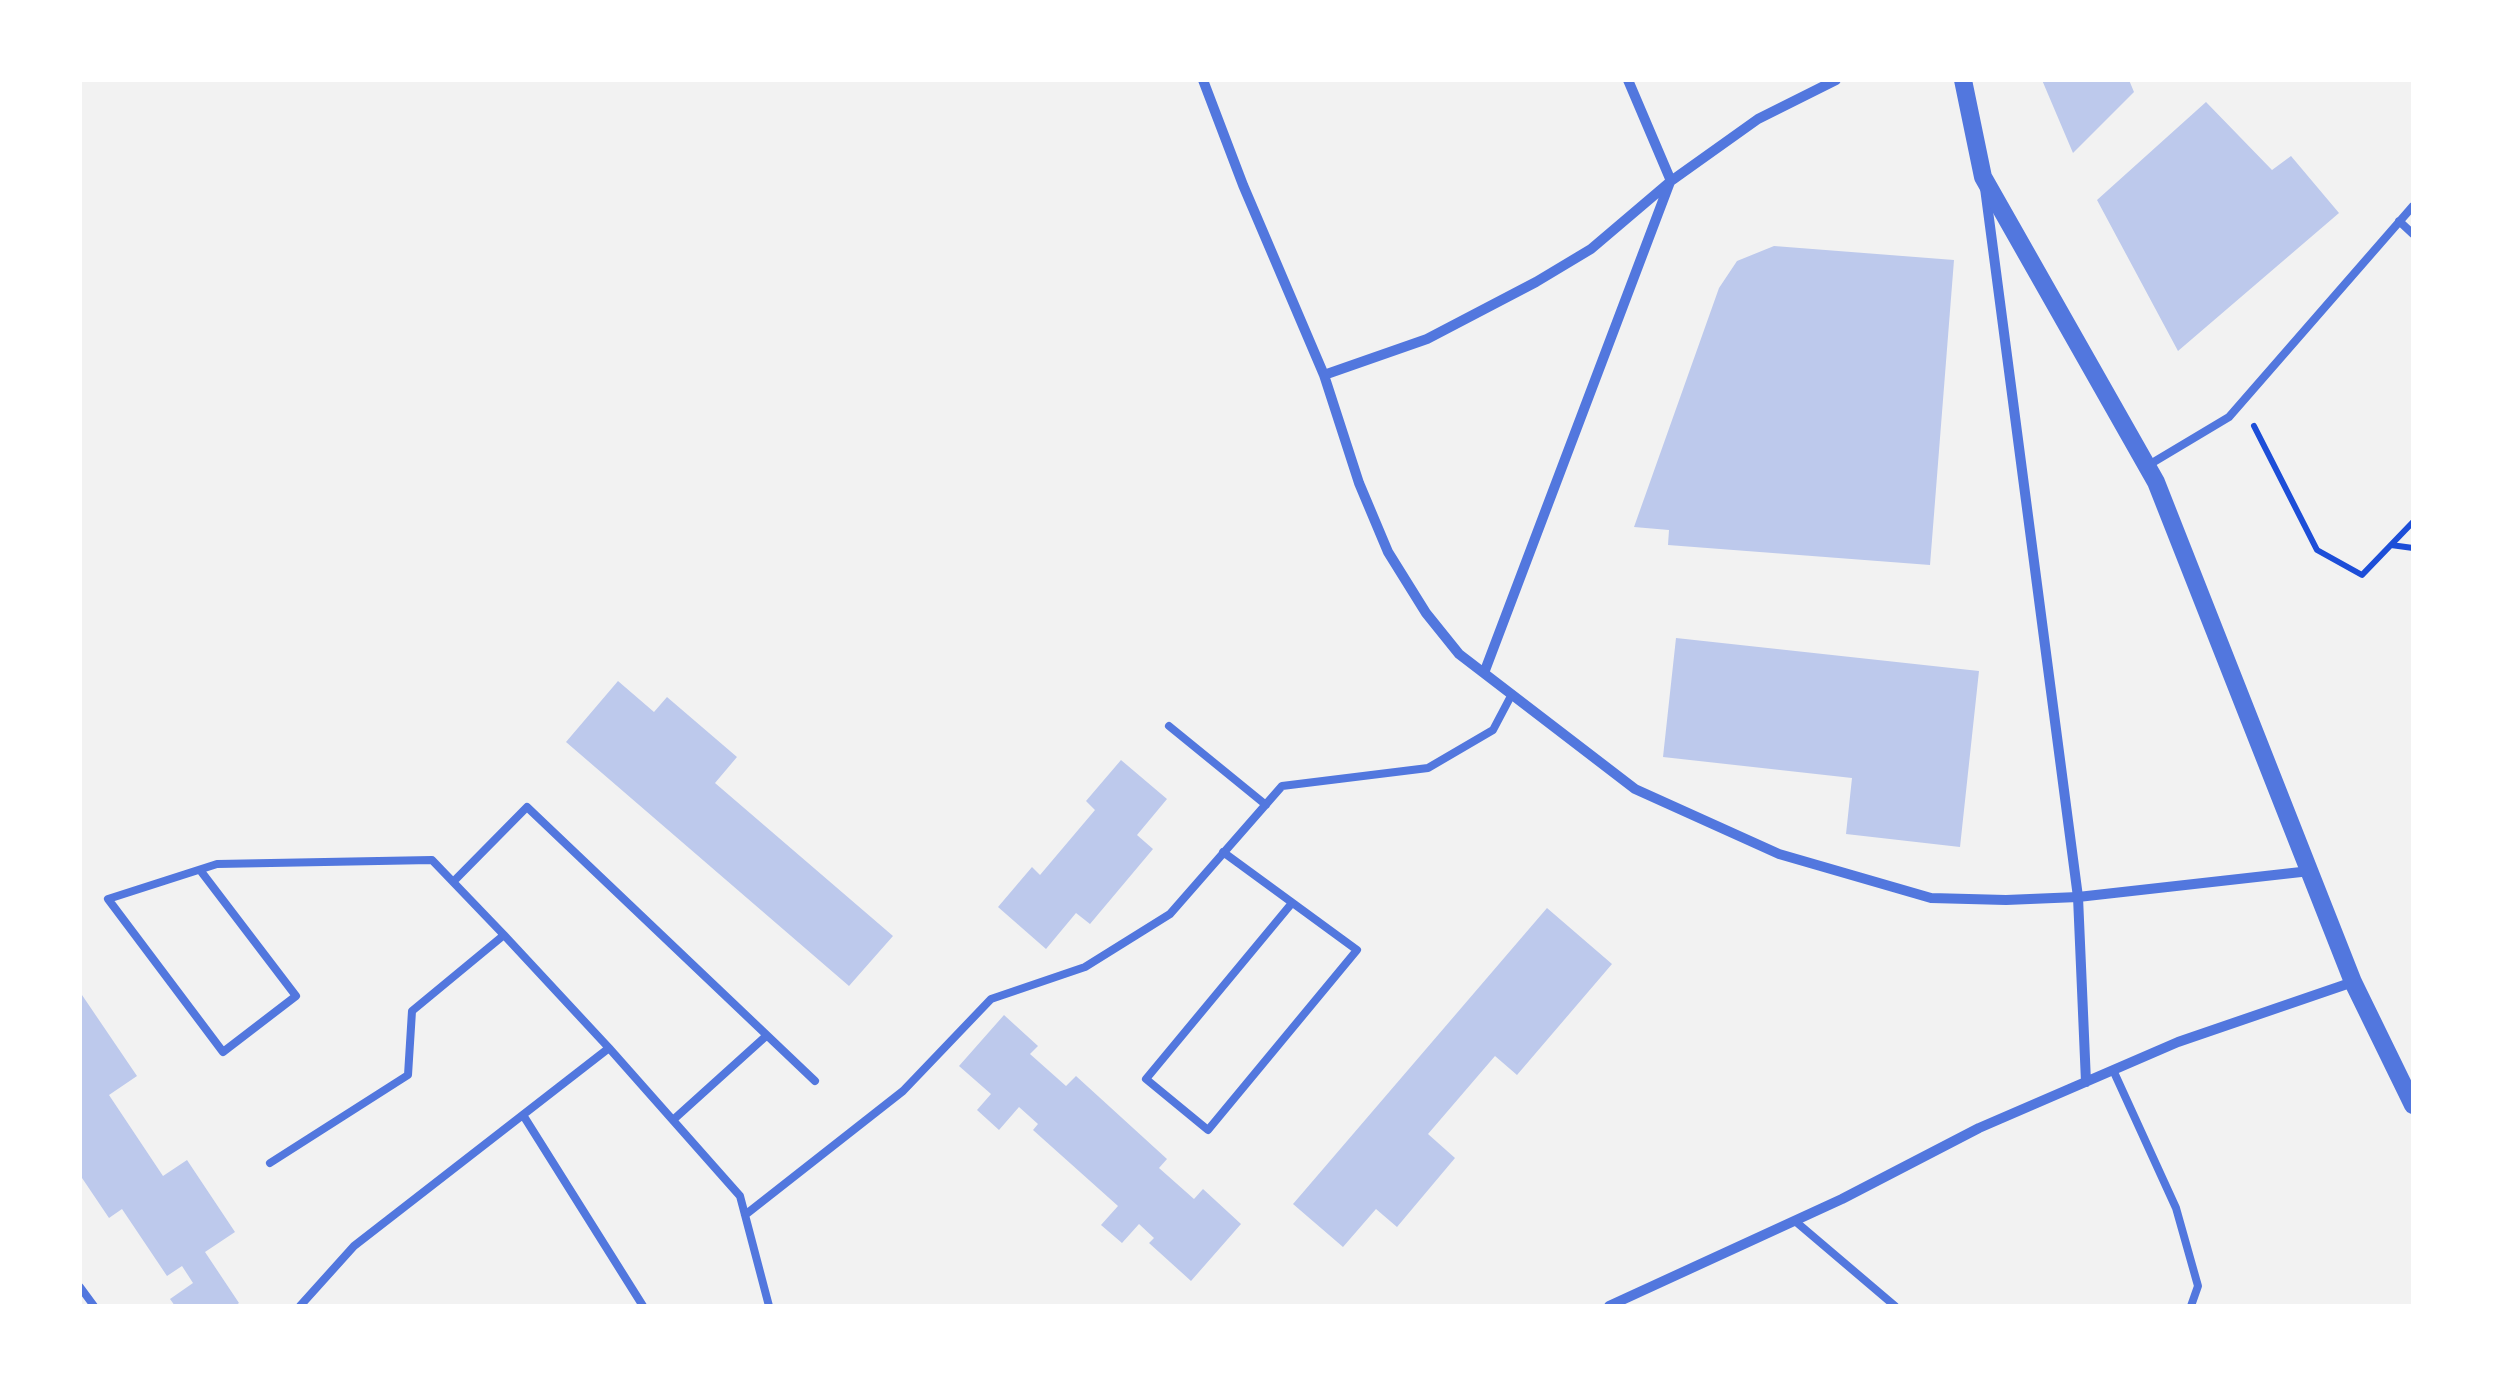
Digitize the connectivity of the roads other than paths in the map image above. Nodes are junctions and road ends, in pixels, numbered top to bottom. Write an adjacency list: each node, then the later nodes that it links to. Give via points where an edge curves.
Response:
1 (1203, 80): 10 (street)
2 (1628, 80): 6 (street)
3 (1836, 80): 6 (street, via 1758,119)
4 (1963, 80): 5 (street)
5 (1983, 177): 11 (street); 20 (street)
6 (1671, 181): 10 (street, via 1591,249 1536,282 1427,339); 12 (street)
7 (2413, 206): 8 (lane)
8 (2399, 221): 9 (lane); 11 (lane, via 2229,417)
9 (2413, 234)
10 (1324, 375): 12 (street, via 1388,552 1426,613)
11 (2146, 466): 18 (street)
12 (1484, 673): 13 (street)
13 (1512, 694): 15 (lane, via 1493,730 1428,768 1282,786); 20 (street, via 1635,789 1779,854 1930,898)
14 (1168, 726): 15 (lane)
15 (1266, 804): 16 (lane)
16 (1223, 852): 21 (lane); 33 (lane, via 1170,914 1085,967 991,999 902,1090)
17 (200, 870): 17 (lane, via 108,899 223,1052 296,996); 19 (lane, via 217,864 432,860)
18 (2311, 871): 20 (street); 23 (street)
19 (453, 882): 22 (lane); 24 (lane, via 527,807)
20 (2078, 897): 28 (street)
21 (1292, 903): 21 (lane, via 1357,950 1208,1130 1146,1079)
22 (504, 935): 25 (lane); 32 (lane, via 412,1011 408,1075)
23 (2353, 982): 26 (street); 29 (street)
24 (765, 1037): 27 (lane); 31 (lane)
25 (609, 1048): 30 (lane); 31 (lane)
26 (2113, 1070): 28 (street); 42 (lane, via 2176,1208 2198,1286)
27 (815, 1081)
28 (2086, 1082): 34 (street)
29 (2413, 1105)
30 (522, 1115): 37 (lane, via 354,1246); 38 (lane)
31 (673, 1120): 33 (lane, via 740,1196)
32 (270, 1163)
33 (744, 1215): 39 (lane)
34 (1795, 1221): 40 (street); 41 (lane)
35 (80, 1287): 36 (lane)
36 (94, 1306)
37 (300, 1306)
38 (643, 1306)
39 (769, 1306)
40 (1609, 1306)
41 (1895, 1306)
42 (2191, 1306)

